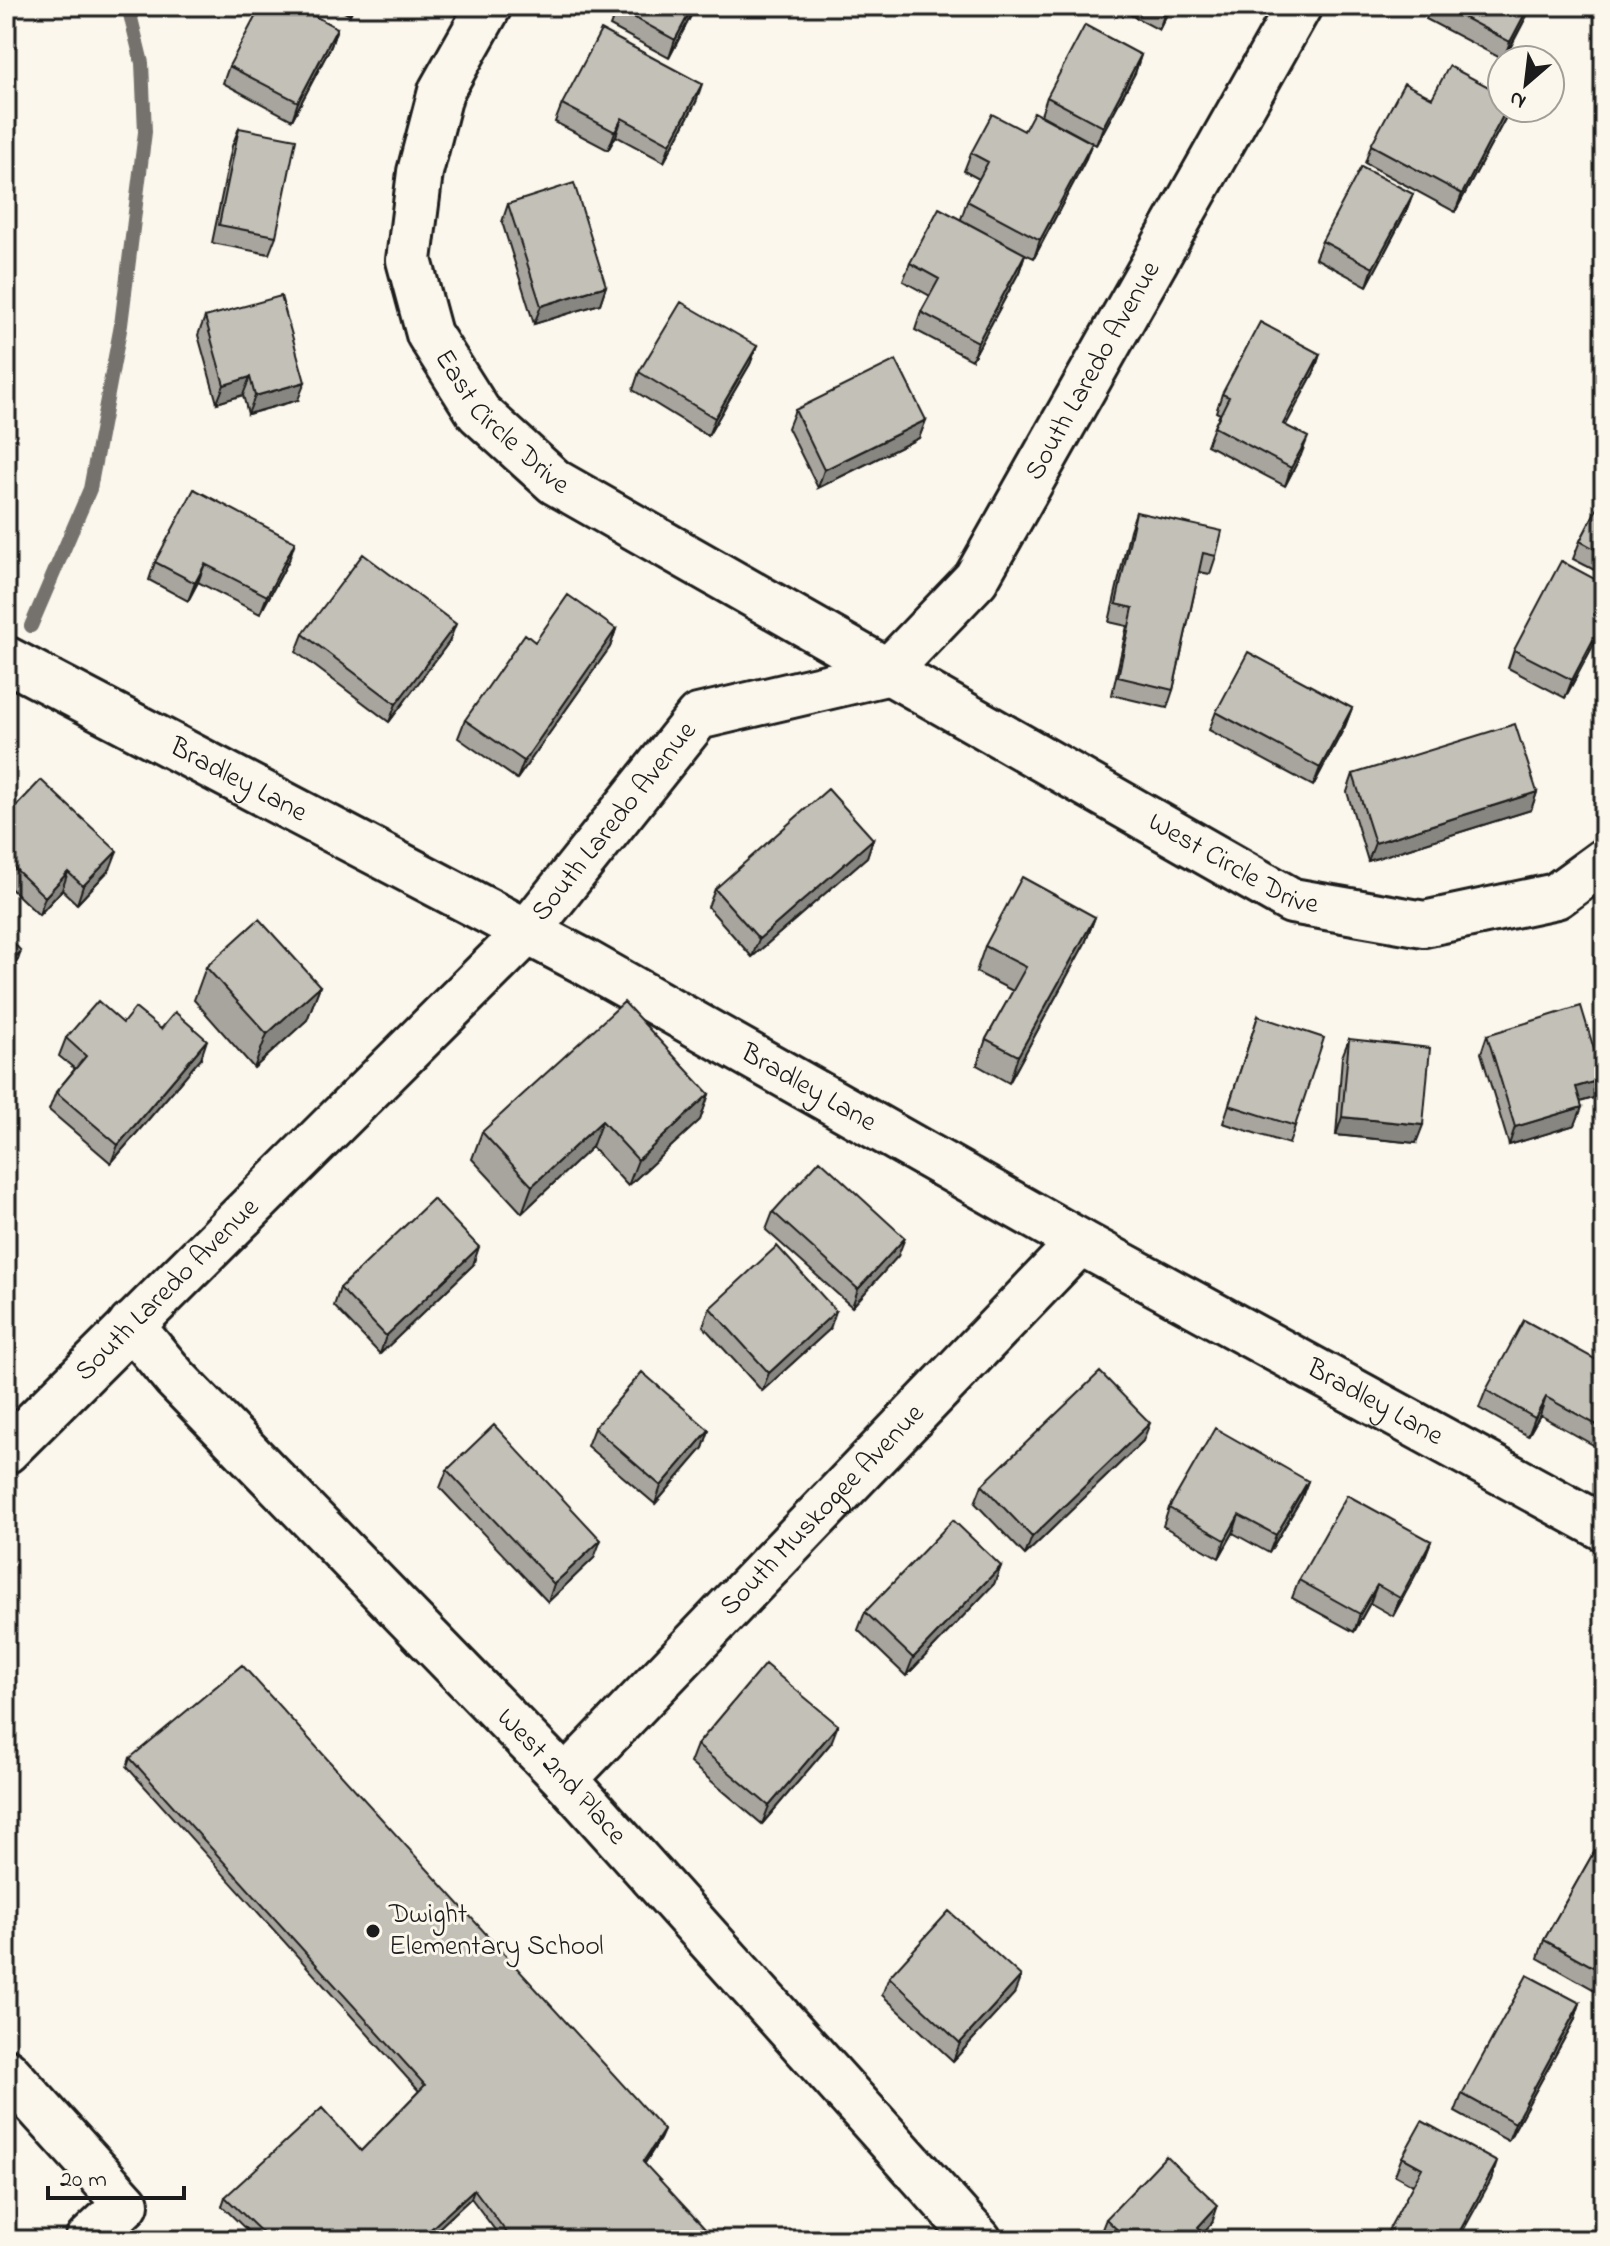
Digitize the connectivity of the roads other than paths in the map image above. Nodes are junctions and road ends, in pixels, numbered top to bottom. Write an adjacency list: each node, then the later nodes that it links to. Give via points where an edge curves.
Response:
1 (489, 6): 4 (street, East Circle Drive, via 441,91 420,172 409,260 429,334 479,413 555,482)
2 (1299, 6): 4 (street, South Laredo Avenue, via 976,579)
3 (6, 659): 6 (street, Bradley Lane)
4 (886, 673): 5 (street, West Circle Drive, via 1292,901 1424,924 1556,896); 6 (street, South Laredo Avenue, via 698,717)
5 (1604, 861)
6 (526, 933): 7 (street, Bradley Lane); 8 (street, South Laredo Avenue)
7 (1080, 1242): 10 (street, Bradley Lane); 11 (street, South Muskogee Avenue)
8 (131, 1325): 9 (street, South Laredo Avenue); 11 (street, West 2nd Place, via 175,1378)
9 (6, 1451)
10 (1604, 1528)
11 (565, 1779): 14 (street, West 2nd Place)
12 (6, 2071): 13 (street, via 126,2204)
13 (88, 2240)
14 (979, 2240)

